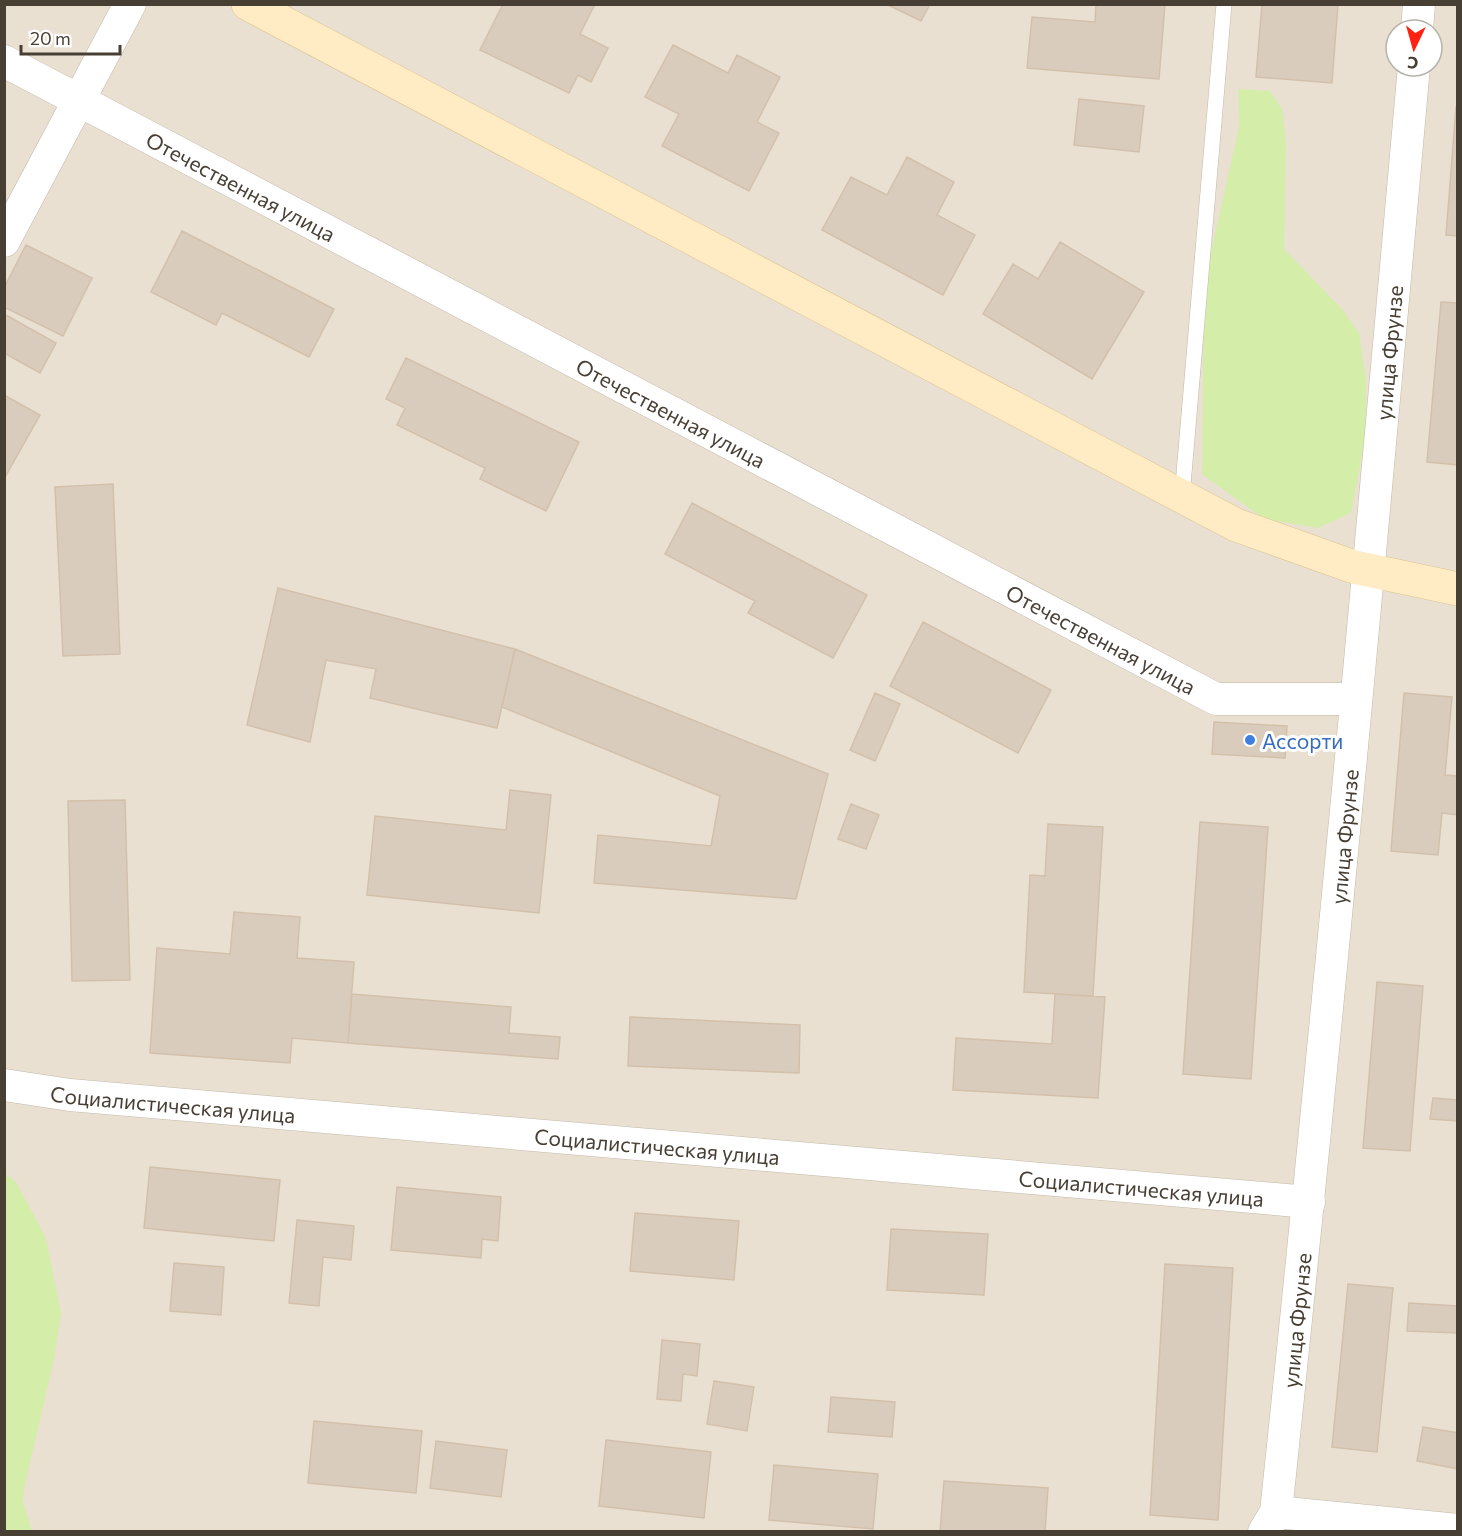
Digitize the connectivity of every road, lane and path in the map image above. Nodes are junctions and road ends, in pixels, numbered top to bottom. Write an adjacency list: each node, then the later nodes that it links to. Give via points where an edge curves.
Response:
1 (130, 4): 6 (street)
2 (248, 4): 8 (street)
3 (1224, 4): 8 (lane)
4 (4, 61): 6 (street, Отечественная улица)
5 (1413, 78): 9 (street, улица Фрунзе)
6 (79, 101): 7 (street); 11 (street, Отечественная улица, via 1216,699)
7 (4, 241)
8 (1182, 497): 9 (street, via 1236,525 1354,567)
9 (1370, 569): 10 (street); 11 (street, улица Фрунзе)
10 (1458, 590)
11 (1356, 699): 13 (street, улица Фрунзе)
12 (4, 1085): 13 (street, Социалистическая улица, via 70,1095)
13 (1309, 1202): 14 (street, улица Фрунзе)
14 (1270, 1522): 15 (street)
15 (1458, 1530)

